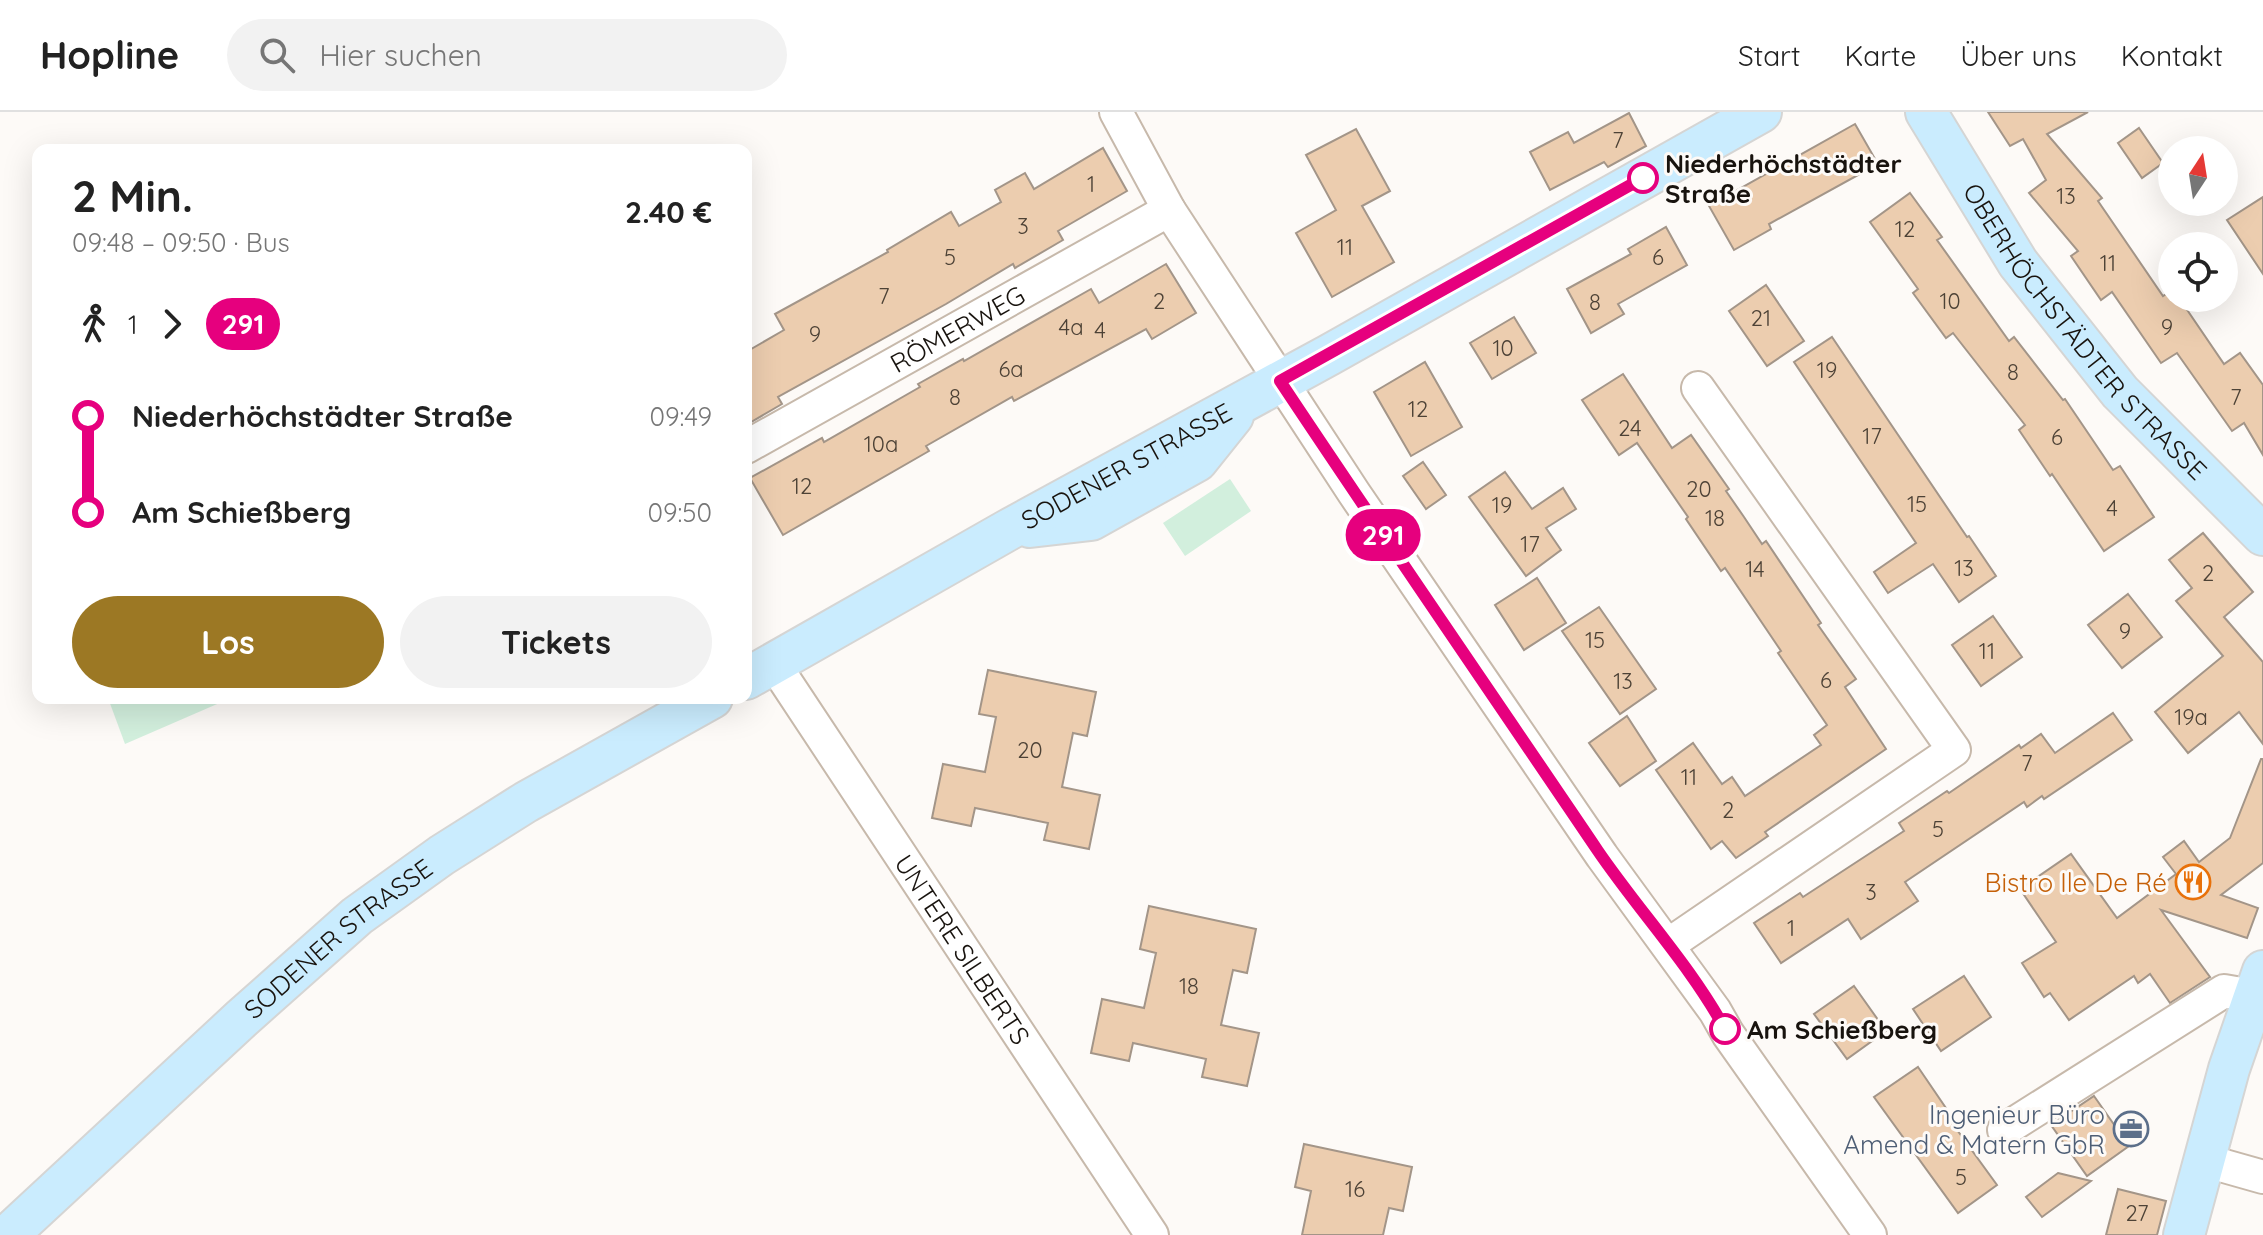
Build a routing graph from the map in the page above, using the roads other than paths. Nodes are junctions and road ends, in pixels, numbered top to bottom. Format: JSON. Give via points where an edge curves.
{"nodes":[{"id":1,"x":1116,"y":112,"type":"edge"},
{"id":2,"x":1761,"y":112,"type":"edge"},
{"id":3,"x":1926,"y":112,"type":"edge"},
{"id":4,"x":1169,"y":210,"type":"junction"},
{"id":5,"x":1280,"y":381,"type":"junction"},
{"id":6,"x":1698,"y":388,"type":"dead end"},
{"id":7,"x":752,"y":444,"type":"edge"},
{"id":8,"x":2263,"y":535,"type":"edge"},
{"id":9,"x":760,"y":671,"type":"edge"},
{"id":10,"x":701,"y":704,"type":"edge"},
{"id":11,"x":1668,"y":945,"type":"junction"},
{"id":12,"x":2258,"y":984,"type":"edge"},
{"id":13,"x":2004,"y":1130,"type":"dead end"},
{"id":14,"x":2203,"y":1160,"type":"junction"},
{"id":15,"x":2263,"y":1177,"type":"edge"},
{"id":16,"x":2186,"y":1234,"type":"edge"},
{"id":17,"x":8,"y":1235,"type":"edge"},
{"id":18,"x":1152,"y":1235,"type":"edge"},
{"id":19,"x":1870,"y":1235,"type":"edge"}],
"edges":[{"from":1,"to":4,"type":"street"},
{"from":2,"to":5,"type":"main road","name":"SODENER STRASSE"},
{"from":3,"to":8,"type":"main road","name":"OBERHÖCHSTÄDTER STRASSE","via":[[2018,263],[2120,392]]},
{"from":4,"to":5,"type":"street"},
{"from":4,"to":7,"type":"street","name":"RÖMERWEG"},
{"from":5,"to":9,"type":"main road","name":"SODENER STRASSE"},
{"from":5,"to":11,"type":"street"},
{"from":6,"to":11,"type":"street","via":[[1954,750]]},
{"from":9,"to":18,"type":"street","name":"UNTERE SILBERTS"},
{"from":10,"to":17,"type":"main road","name":"SODENER STRASSE","via":[[526,802],[357,916]]},
{"from":11,"to":19,"type":"street"},
{"from":12,"to":13,"type":"street","via":[[2224,991]]},
{"from":12,"to":14,"type":"main road"},
{"from":14,"to":15,"type":"street"},
{"from":14,"to":16,"type":"main road"}]}
